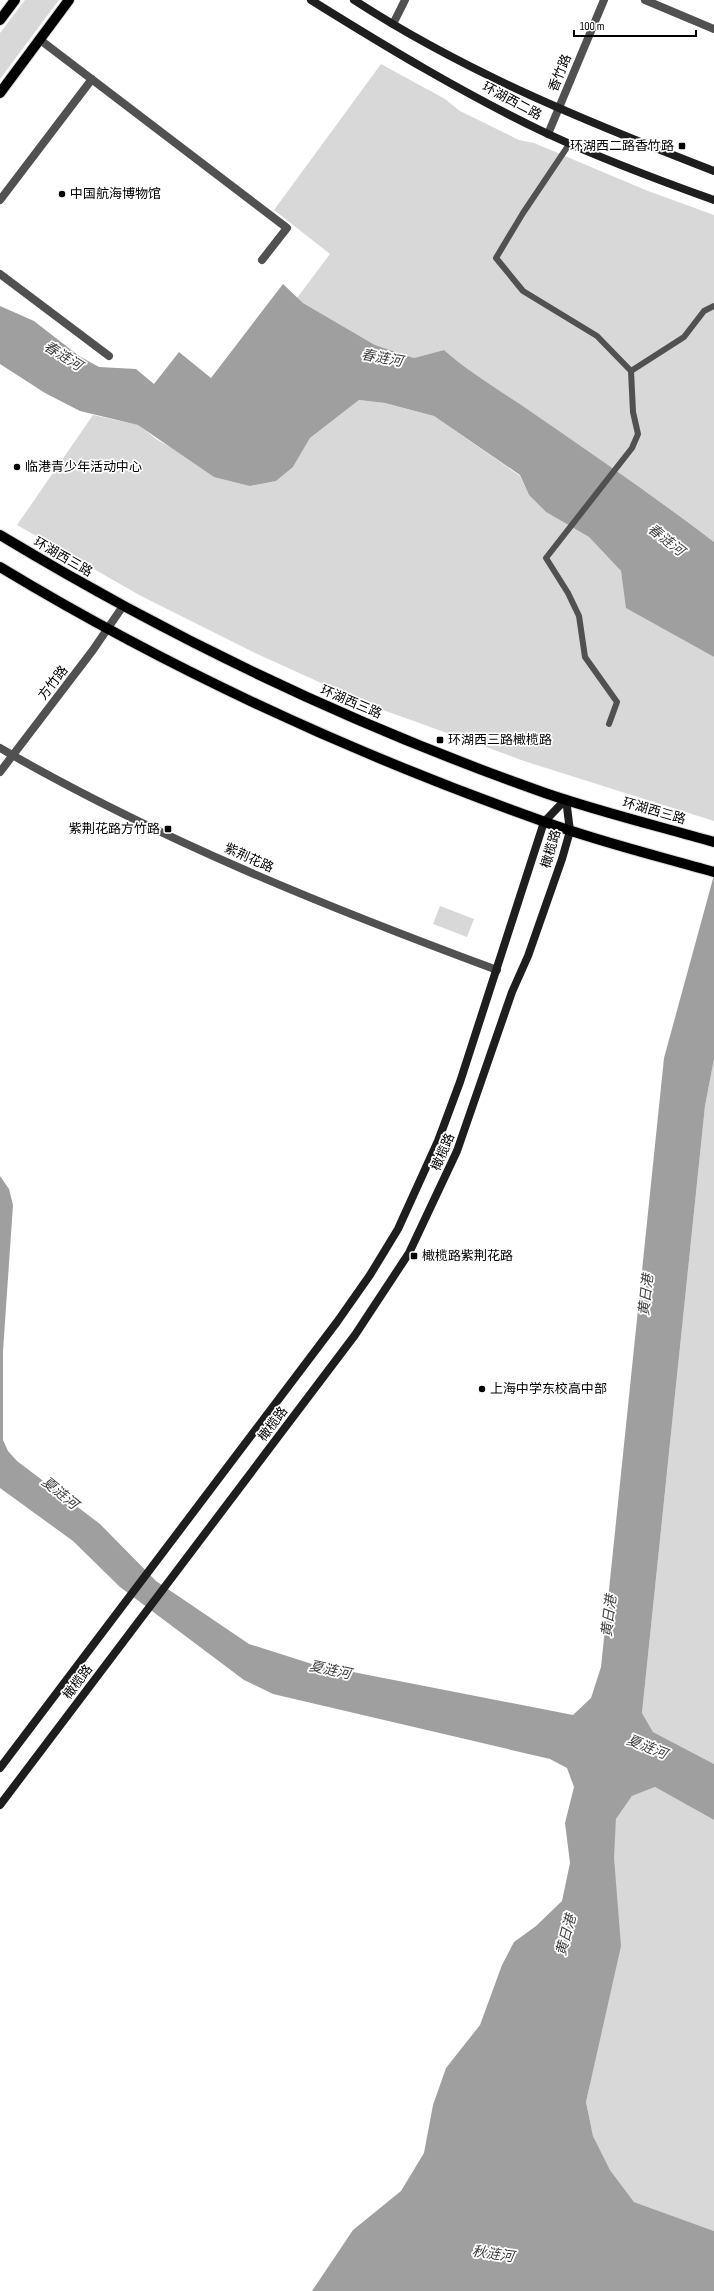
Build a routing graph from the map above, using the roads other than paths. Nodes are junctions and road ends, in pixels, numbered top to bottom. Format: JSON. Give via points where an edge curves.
{"nodes":[{"id":1,"x":15,"y":0,"type":"edge"},
{"id":2,"x":69,"y":0,"type":"edge"},
{"id":3,"x":311,"y":0,"type":"edge"},
{"id":4,"x":354,"y":0,"type":"edge"},
{"id":5,"x":405,"y":0,"type":"edge"},
{"id":6,"x":604,"y":0,"type":"edge"},
{"id":7,"x":645,"y":0,"type":"edge"},
{"id":8,"x":0,"y":20,"type":"edge"},
{"id":9,"x":393,"y":24,"type":"junction"},
{"id":10,"x":714,"y":28,"type":"edge"},
{"id":11,"x":39,"y":40,"type":"junction"},
{"id":12,"x":92,"y":79,"type":"junction"},
{"id":13,"x":0,"y":93,"type":"edge"},
{"id":14,"x":559,"y":108,"type":"junction"},
{"id":15,"x":548,"y":134,"type":"junction"},
{"id":16,"x":570,"y":143,"type":"junction"},
{"id":17,"x":714,"y":171,"type":"edge"},
{"id":18,"x":0,"y":200,"type":"edge"},
{"id":19,"x":714,"y":200,"type":"edge"},
{"id":20,"x":262,"y":260,"type":"dead end"},
{"id":21,"x":0,"y":274,"type":"edge"},
{"id":22,"x":714,"y":306,"type":"edge"},
{"id":23,"x":109,"y":356,"type":"dead end"},
{"id":24,"x":631,"y":371,"type":"junction"},
{"id":25,"x":0,"y":535,"type":"edge"},
{"id":26,"x":0,"y":567,"type":"edge"},
{"id":27,"x":123,"y":606,"type":"junction"},
{"id":28,"x":106,"y":629,"type":"junction"},
{"id":29,"x":609,"y":724,"type":"dead end"},
{"id":30,"x":0,"y":748,"type":"edge"},
{"id":31,"x":13,"y":755,"type":"junction"},
{"id":32,"x":0,"y":772,"type":"edge"},
{"id":33,"x":566,"y":799,"type":"junction"},
{"id":34,"x":544,"y":822,"type":"junction"},
{"id":35,"x":570,"y":831,"type":"junction"},
{"id":36,"x":714,"y":842,"type":"edge"},
{"id":37,"x":713,"y":872,"type":"edge"},
{"id":38,"x":497,"y":970,"type":"junction"},
{"id":39,"x":0,"y":1768,"type":"edge"},
{"id":40,"x":0,"y":1805,"type":"edge"}],
"edges":[{"from":1,"to":8,"type":"main road"},
{"from":2,"to":11,"type":"main road"},
{"from":3,"to":15,"type":"main road","name":"环湖西二路","via":[[412,62]]},
{"from":4,"to":9,"type":"main road","name":"环湖西二路"},
{"from":5,"to":9,"type":"street"},
{"from":6,"to":14,"type":"street","name":"香竹路"},
{"from":7,"to":10,"type":"street"},
{"from":9,"to":14,"type":"main road","name":"环湖西二路","via":[[481,72]]},
{"from":11,"to":12,"type":"street"},
{"from":11,"to":13,"type":"main road"},
{"from":12,"to":18,"type":"street"},
{"from":12,"to":20,"type":"street","via":[[287,228]]},
{"from":14,"to":15,"type":"street","name":"香竹路"},
{"from":14,"to":17,"type":"main road","name":"环湖西二路"},
{"from":15,"to":16,"type":"main road","name":"环湖西二路"},
{"from":16,"to":19,"type":"main road","name":"环湖西二路"},
{"from":16,"to":24,"type":"street","via":[[496,258],[523,291],[598,336]]},
{"from":21,"to":23,"type":"street"},
{"from":22,"to":24,"type":"street","via":[[704,311],[684,337]]},
{"from":24,"to":29,"type":"street","via":[[633,412],[638,434],[632,448],[546,558],[579,616],[585,657],[617,702]]},
{"from":25,"to":27,"type":"main road","name":"环湖西三路"},
{"from":26,"to":28,"type":"main road"},
{"from":27,"to":28,"type":"street","name":"方竹路"},
{"from":27,"to":33,"type":"main road","name":"环湖西三路","via":[[292,691],[412,743]]},
{"from":28,"to":31,"type":"street","name":"方竹路","via":[[93,650]]},
{"from":28,"to":34,"type":"main road","via":[[198,676],[369,754]]},
{"from":30,"to":31,"type":"street","name":"紫荆花路"},
{"from":31,"to":32,"type":"street","name":"方竹路"},
{"from":31,"to":38,"type":"street","name":"紫荆花路","via":[[138,820],[314,900]]},
{"from":33,"to":34,"type":"main road","name":"橄榄路"},
{"from":33,"to":35,"type":"main road","name":"橄榄路"},
{"from":33,"to":36,"type":"main road","name":"环湖西三路"},
{"from":34,"to":35,"type":"main road"},
{"from":34,"to":38,"type":"main road","name":"橄榄路"},
{"from":35,"to":37,"type":"main road"},
{"from":35,"to":40,"type":"main road","name":"橄榄路","via":[[528,956],[512,992],[457,1151],[409,1253],[355,1336]]},
{"from":38,"to":39,"type":"main road","name":"橄榄路","via":[[438,1141],[398,1229],[370,1275],[151,1571]]}]}
